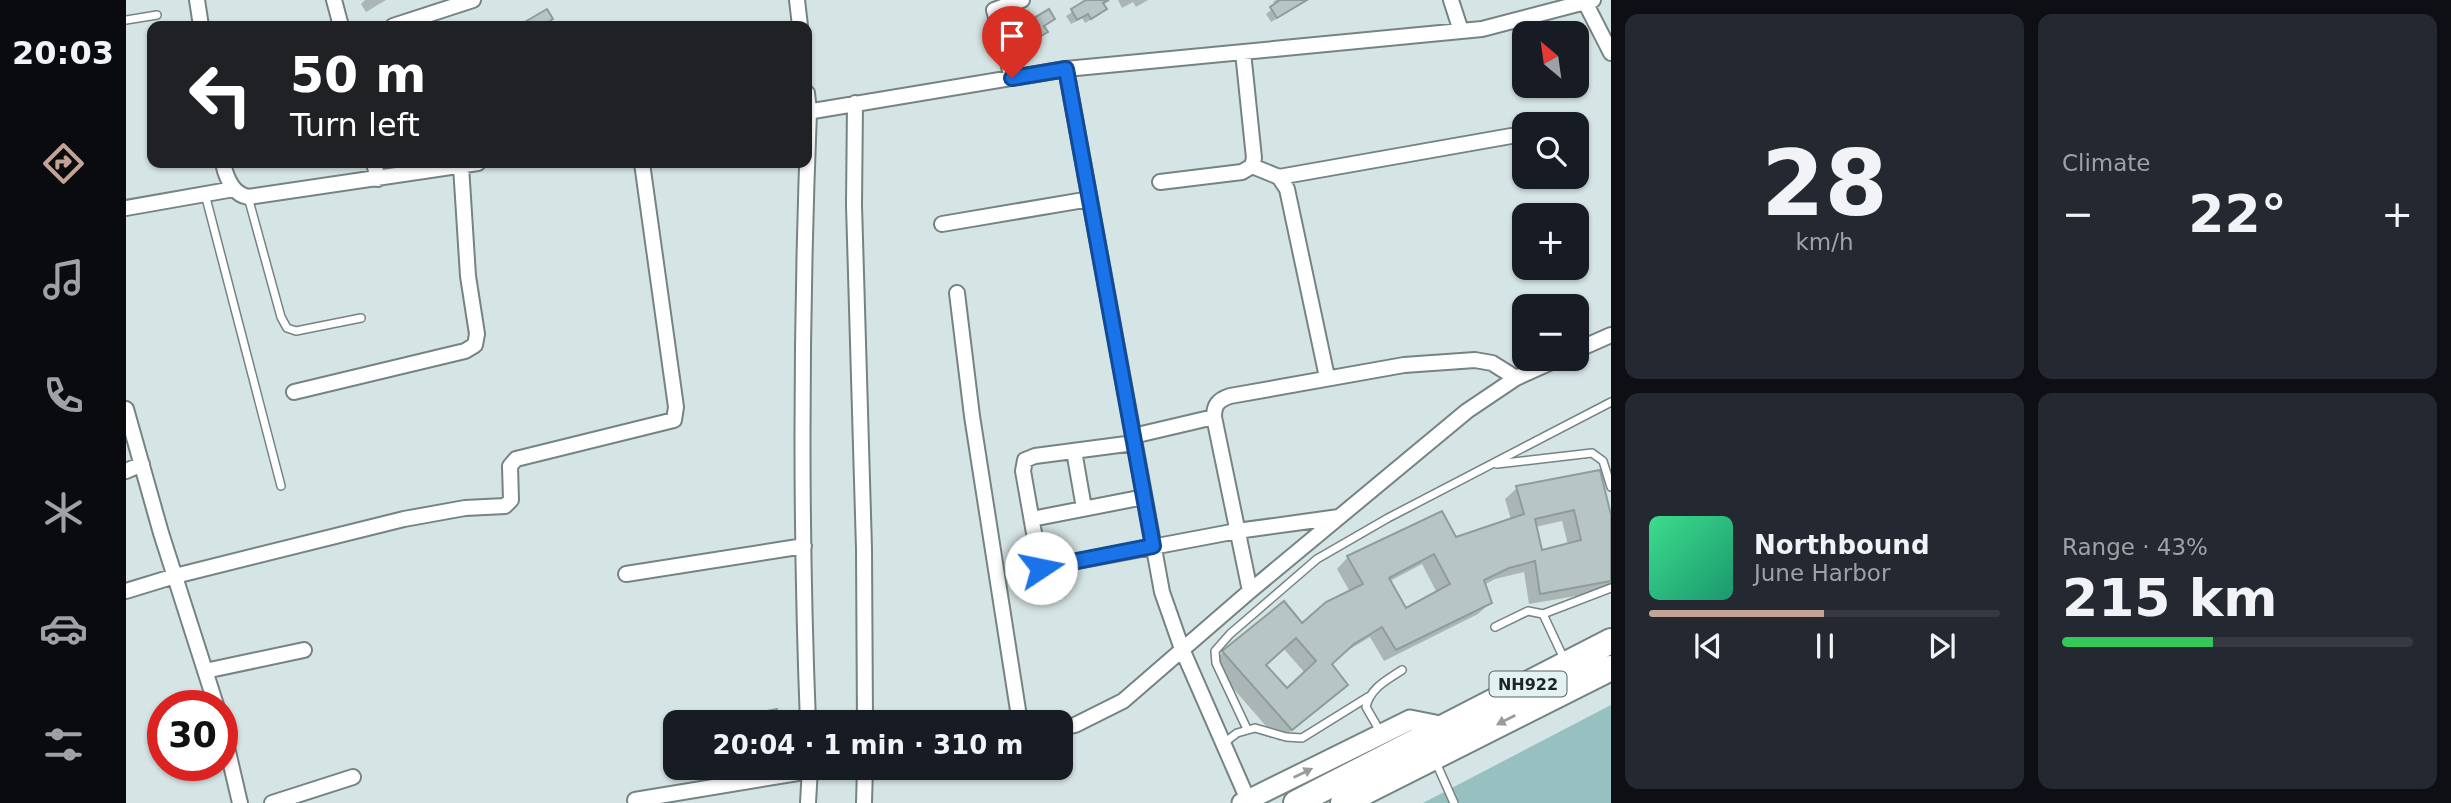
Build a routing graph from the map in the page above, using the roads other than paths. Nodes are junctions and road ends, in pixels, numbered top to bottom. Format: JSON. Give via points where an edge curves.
{"nodes":[{"id":1,"x":197,"y":0,"type":"edge"},
{"id":2,"x":334,"y":0,"type":"edge"},
{"id":3,"x":473,"y":0,"type":"edge"},
{"id":4,"x":797,"y":0,"type":"edge"},
{"id":5,"x":1022,"y":0,"type":"edge"},
{"id":6,"x":1451,"y":0,"type":"edge"},
{"id":7,"x":1589,"y":1,"type":"edge"},
{"id":8,"x":992,"y":5,"type":"edge"},
{"id":9,"x":157,"y":15,"type":"dead end"},
{"id":10,"x":126,"y":20,"type":"edge"},
{"id":11,"x":200,"y":21,"type":"edge"},
{"id":12,"x":340,"y":21,"type":"edge"},
{"id":13,"x":408,"y":21,"type":"edge"},
{"id":14,"x":799,"y":21,"type":"edge"},
{"id":15,"x":1461,"y":31,"type":"junction"},
{"id":16,"x":1243,"y":52,"type":"junction"},
{"id":17,"x":1611,"y":53,"type":"edge"},
{"id":18,"x":1066,"y":69,"type":"junction"},
{"id":19,"x":1012,"y":78,"type":"junction"},
{"id":20,"x":855,"y":103,"type":"junction"},
{"id":21,"x":812,"y":110,"type":"edge"},
{"id":22,"x":1511,"y":136,"type":"dead end"},
{"id":23,"x":1252,"y":166,"type":"junction"},
{"id":24,"x":224,"y":168,"type":"edge"},
{"id":25,"x":375,"y":168,"type":"edge"},
{"id":26,"x":448,"y":168,"type":"edge"},
{"id":27,"x":461,"y":168,"type":"edge"},
{"id":28,"x":643,"y":168,"type":"edge"},
{"id":29,"x":806,"y":168,"type":"edge"},
{"id":30,"x":1279,"y":177,"type":"junction"},
{"id":31,"x":378,"y":179,"type":"junction"},
{"id":32,"x":1160,"y":182,"type":"dead end"},
{"id":33,"x":234,"y":189,"type":"junction"},
{"id":34,"x":205,"y":194,"type":"junction"},
{"id":35,"x":248,"y":197,"type":"junction"},
{"id":36,"x":1090,"y":199,"type":"junction"},
{"id":37,"x":126,"y":208,"type":"edge"},
{"id":38,"x":942,"y":224,"type":"dead end"},
{"id":39,"x":957,"y":293,"type":"dead end"},
{"id":40,"x":361,"y":318,"type":"dead end"},
{"id":41,"x":1611,"y":335,"type":"edge"},
{"id":42,"x":1589,"y":345,"type":"edge"},
{"id":43,"x":1531,"y":371,"type":"edge"},
{"id":44,"x":1327,"y":377,"type":"junction"},
{"id":45,"x":1516,"y":378,"type":"junction"},
{"id":46,"x":294,"y":392,"type":"dead end"},
{"id":47,"x":1611,"y":402,"type":"edge"},
{"id":48,"x":126,"y":409,"type":"edge"},
{"id":49,"x":1214,"y":417,"type":"junction"},
{"id":50,"x":1133,"y":439,"type":"junction"},
{"id":51,"x":1074,"y":451,"type":"junction"},
{"id":52,"x":142,"y":464,"type":"junction"},
{"id":53,"x":1490,"y":465,"type":"junction"},
{"id":54,"x":126,"y":471,"type":"edge"},
{"id":55,"x":281,"y":486,"type":"dead end"},
{"id":56,"x":1611,"y":488,"type":"edge"},
{"id":57,"x":1144,"y":497,"type":"junction"},
{"id":58,"x":1084,"y":508,"type":"junction"},
{"id":59,"x":1339,"y":517,"type":"junction"},
{"id":60,"x":1032,"y":519,"type":"junction"},
{"id":61,"x":1237,"y":531,"type":"junction"},
{"id":62,"x":804,"y":546,"type":"junction"},
{"id":63,"x":1153,"y":546,"type":"junction"},
{"id":64,"x":1041,"y":568,"type":"junction"},
{"id":65,"x":626,"y":574,"type":"dead end"},
{"id":66,"x":174,"y":576,"type":"junction"},
{"id":67,"x":1611,"y":587,"type":"edge"},
{"id":68,"x":126,"y":591,"type":"edge"},
{"id":69,"x":1250,"y":591,"type":"junction"},
{"id":70,"x":1045,"y":595,"type":"dead end"},
{"id":71,"x":1543,"y":614,"type":"junction"},
{"id":72,"x":1495,"y":627,"type":"dead end"},
{"id":73,"x":1611,"y":641,"type":"edge"},
{"id":74,"x":1182,"y":649,"type":"junction"},
{"id":75,"x":304,"y":650,"type":"dead end"},
{"id":76,"x":1566,"y":664,"type":"junction"},
{"id":77,"x":1611,"y":667,"type":"edge"},
{"id":78,"x":1402,"y":670,"type":"dead end"},
{"id":79,"x":205,"y":671,"type":"junction"},
{"id":80,"x":211,"y":690,"type":"edge"},
{"id":81,"x":1368,"y":697,"type":"junction"},
{"id":82,"x":808,"y":710,"type":"edge"},
{"id":83,"x":865,"y":710,"type":"edge"},
{"id":84,"x":1018,"y":710,"type":"edge"},
{"id":85,"x":1073,"y":725,"type":"edge"},
{"id":86,"x":1247,"y":729,"type":"junction"},
{"id":87,"x":1381,"y":734,"type":"junction"},
{"id":88,"x":1453,"y":735,"type":"junction"},
{"id":89,"x":1223,"y":743,"type":"junction"},
{"id":90,"x":1438,"y":766,"type":"junction"},
{"id":91,"x":353,"y":777,"type":"dead end"},
{"id":92,"x":748,"y":780,"type":"edge"},
{"id":93,"x":809,"y":780,"type":"edge"},
{"id":94,"x":865,"y":780,"type":"edge"},
{"id":95,"x":235,"y":781,"type":"edge"},
{"id":96,"x":635,"y":800,"type":"dead end"},
{"id":97,"x":1245,"y":802,"type":"edge"},
{"id":98,"x":240,"y":803,"type":"edge"},
{"id":99,"x":272,"y":803,"type":"edge"},
{"id":100,"x":808,"y":803,"type":"edge"},
{"id":101,"x":864,"y":803,"type":"edge"},
{"id":102,"x":1296,"y":803,"type":"edge"},
{"id":103,"x":1343,"y":803,"type":"edge"},
{"id":104,"x":1367,"y":803,"type":"edge"},
{"id":105,"x":1454,"y":803,"type":"edge"}],
"edges":[{"from":1,"to":11,"type":"street"},
{"from":2,"to":12,"type":"street"},
{"from":3,"to":13,"type":"street"},
{"from":4,"to":14,"type":"street"},
{"from":5,"to":8,"type":"street"},
{"from":6,"to":15,"type":"street"},
{"from":7,"to":15,"type":"street"},
{"from":7,"to":17,"type":"street"},
{"from":8,"to":19,"type":"street"},
{"from":9,"to":10,"type":"lane"},
{"from":15,"to":16,"type":"street"},
{"from":16,"to":18,"type":"street"},
{"from":16,"to":23,"type":"street"},
{"from":18,"to":19,"type":"street"},
{"from":18,"to":36,"type":"street"},
{"from":19,"to":20,"type":"street"},
{"from":20,"to":21,"type":"street"},
{"from":20,"to":83,"type":"street"},
{"from":22,"to":30,"type":"street"},
{"from":23,"to":30,"type":"street"},
{"from":23,"to":32,"type":"street","via":[[1242,172]]},
{"from":24,"to":33,"type":"street"},
{"from":25,"to":31,"type":"street"},
{"from":26,"to":31,"type":"street"},
{"from":27,"to":46,"type":"street","via":[[475,345],[466,351]]},
{"from":28,"to":66,"type":"street","via":[[676,407],[674,420],[516,458],[510,466],[511,500],[505,506],[404,519]]},
{"from":29,"to":62,"type":"street"},
{"from":30,"to":44,"type":"street","via":[[1287,189]]},
{"from":31,"to":35,"type":"street"},
{"from":33,"to":34,"type":"street"},
{"from":33,"to":35,"type":"street"},
{"from":34,"to":37,"type":"street"},
{"from":34,"to":55,"type":"lane"},
{"from":35,"to":40,"type":"lane","via":[[287,327],[296,331]]},
{"from":36,"to":38,"type":"street"},
{"from":36,"to":50,"type":"street"},
{"from":39,"to":84,"type":"street"},
{"from":41,"to":42,"type":"street"},
{"from":43,"to":45,"type":"street"},
{"from":44,"to":45,"type":"street","via":[[1475,360],[1492,363]]},
{"from":44,"to":49,"type":"street","via":[[1230,396],[1218,401]]},
{"from":45,"to":59,"type":"street","via":[[1467,411]]},
{"from":47,"to":53,"type":"lane"},
{"from":48,"to":52,"type":"street"},
{"from":49,"to":50,"type":"street"},
{"from":49,"to":61,"type":"street"},
{"from":50,"to":51,"type":"street"},
{"from":50,"to":57,"type":"street"},
{"from":51,"to":58,"type":"street"},
{"from":51,"to":60,"type":"street","via":[[1025,460]]},
{"from":52,"to":54,"type":"street"},
{"from":52,"to":66,"type":"street"},
{"from":53,"to":56,"type":"lane","via":[[1592,453],[1603,461]]},
{"from":53,"to":86,"type":"lane","via":[[1317,559],[1230,634],[1215,651],[1216,663]]},
{"from":57,"to":58,"type":"street"},
{"from":57,"to":63,"type":"street"},
{"from":58,"to":60,"type":"street"},
{"from":59,"to":61,"type":"street"},
{"from":59,"to":69,"type":"street"},
{"from":60,"to":64,"type":"street"},
{"from":61,"to":63,"type":"street"},
{"from":61,"to":69,"type":"street"},
{"from":62,"to":65,"type":"street"},
{"from":62,"to":82,"type":"street"},
{"from":63,"to":64,"type":"street"},
{"from":63,"to":74,"type":"street","via":[[1162,592]]},
{"from":64,"to":70,"type":"street"},
{"from":66,"to":68,"type":"street"},
{"from":66,"to":79,"type":"street"},
{"from":67,"to":71,"type":"lane"},
{"from":69,"to":74,"type":"street"},
{"from":71,"to":72,"type":"lane","via":[[1528,611]]},
{"from":71,"to":76,"type":"lane"},
{"from":73,"to":76,"type":"highway","number":"NH922"},
{"from":74,"to":85,"type":"street","via":[[1123,701]]},
{"from":74,"to":89,"type":"street"},
{"from":75,"to":79,"type":"street"},
{"from":76,"to":88,"type":"highway","number":"NH922"},
{"from":77,"to":88,"type":"highway","number":"NH922","one_way":true},
{"from":78,"to":81,"type":"lane"},
{"from":79,"to":80,"type":"street"},
{"from":81,"to":86,"type":"lane","via":[[1301,738]]},
{"from":81,"to":87,"type":"lane","via":[[1366,707]]},
{"from":86,"to":89,"type":"lane"},
{"from":87,"to":88,"type":"main road","via":[[1410,720]]},
{"from":97,"to":87,"type":"main road","one_way":true},
{"from":88,"to":90,"type":"main road","via":[[1451,761]]},
{"from":88,"to":102,"type":"highway","number":"NH922"},
{"from":88,"to":103,"type":"highway","number":"NH922"},
{"from":89,"to":97,"type":"street"},
{"from":90,"to":104,"type":"main road"},
{"from":90,"to":105,"type":"lane"},
{"from":91,"to":99,"type":"street"},
{"from":92,"to":96,"type":"street"},
{"from":93,"to":100,"type":"street"},
{"from":94,"to":101,"type":"street"},
{"from":95,"to":98,"type":"street"}]}
